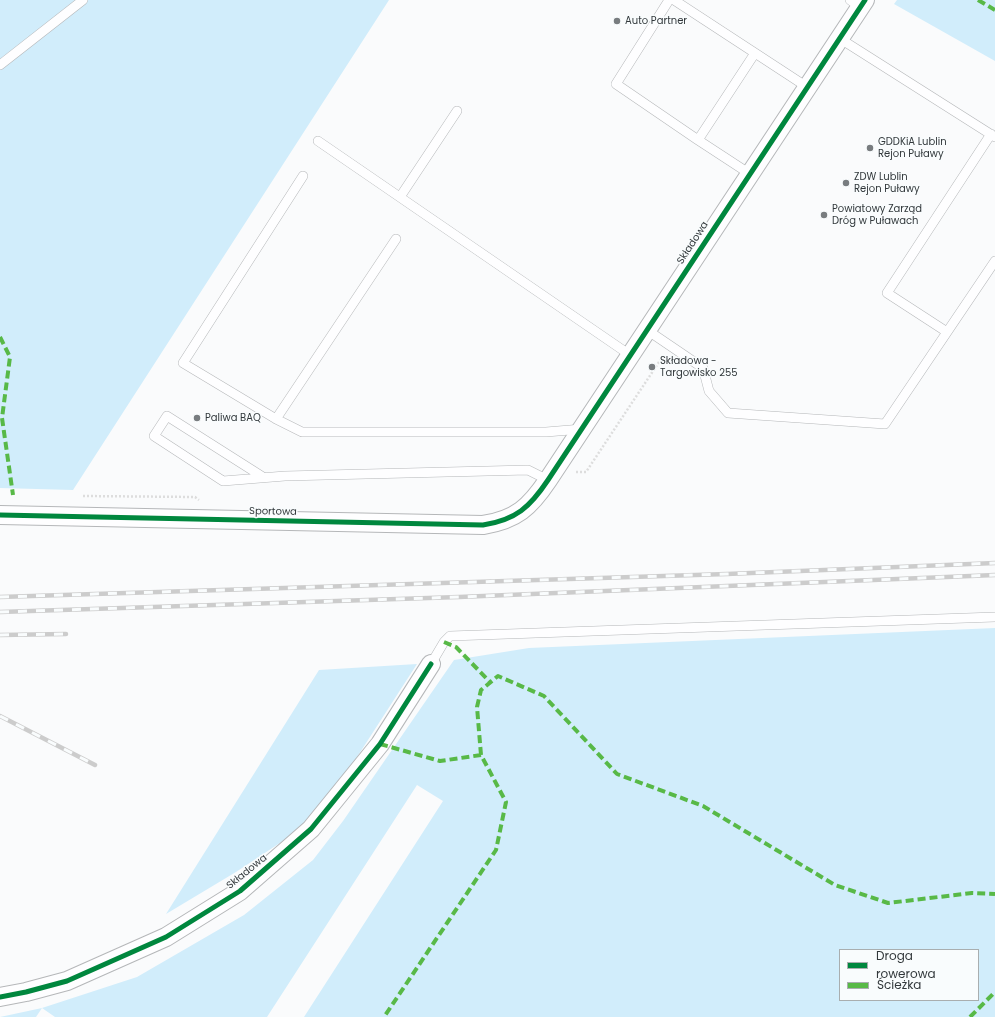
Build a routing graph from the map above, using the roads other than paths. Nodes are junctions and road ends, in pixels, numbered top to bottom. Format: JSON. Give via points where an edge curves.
{"nodes":[{"id":1,"x":83,"y":0,"type":"edge"},
{"id":2,"x":669,"y":0,"type":"edge"},
{"id":3,"x":674,"y":0,"type":"edge"},
{"id":4,"x":858,"y":2,"type":"edge"},
{"id":5,"x":839,"y":38,"type":"junction"},
{"id":6,"x":755,"y":53,"type":"junction"},
{"id":7,"x":0,"y":65,"type":"edge"},
{"id":8,"x":808,"y":87,"type":"junction"},
{"id":9,"x":457,"y":111,"type":"dead end"},
{"id":10,"x":993,"y":136,"type":"edge"},
{"id":11,"x":698,"y":140,"type":"junction"},
{"id":12,"x":318,"y":141,"type":"dead end"},
{"id":13,"x":750,"y":174,"type":"junction"},
{"id":14,"x":304,"y":176,"type":"dead end"},
{"id":15,"x":400,"y":198,"type":"junction"},
{"id":16,"x":396,"y":239,"type":"dead end"},
{"id":17,"x":995,"y":261,"type":"edge"},
{"id":18,"x":647,"y":330,"type":"junction"},
{"id":19,"x":947,"y":332,"type":"junction"},
{"id":20,"x":630,"y":355,"type":"junction"},
{"id":21,"x":276,"y":419,"type":"junction"},
{"id":22,"x":582,"y":429,"type":"junction"},
{"id":23,"x":263,"y":477,"type":"junction"},
{"id":24,"x":548,"y":480,"type":"junction"},
{"id":25,"x":537,"y":496,"type":"joint"},
{"id":26,"x":0,"y":515,"type":"edge"},
{"id":27,"x":995,"y":617,"type":"edge"},
{"id":28,"x":431,"y":664,"type":"joint"},
{"id":29,"x":0,"y":997,"type":"edge"}],
"edges":[{"from":1,"to":7,"type":"lane"},
{"from":2,"to":11,"type":"lane","via":[[616,84]]},
{"from":3,"to":6,"type":"lane"},
{"from":4,"to":5,"type":"street","name":"Składowa"},
{"from":5,"to":8,"type":"street","name":"Składowa"},
{"from":5,"to":10,"type":"lane"},
{"from":6,"to":8,"type":"lane"},
{"from":6,"to":11,"type":"lane"},
{"from":8,"to":13,"type":"street","name":"Składowa"},
{"from":9,"to":15,"type":"lane"},
{"from":10,"to":19,"type":"lane","via":[[887,293]]},
{"from":11,"to":13,"type":"lane"},
{"from":12,"to":15,"type":"lane"},
{"from":13,"to":18,"type":"street","name":"Składowa"},
{"from":14,"to":21,"type":"lane","via":[[183,363]]},
{"from":15,"to":20,"type":"lane"},
{"from":16,"to":21,"type":"lane"},
{"from":17,"to":19,"type":"lane"},
{"from":18,"to":19,"type":"lane","via":[[703,368],[709,391],[728,413],[885,424]]},
{"from":18,"to":20,"type":"street","name":"Składowa"},
{"from":20,"to":22,"type":"street","name":"Składowa"},
{"from":21,"to":22,"type":"lane","via":[[302,432],[546,432]]},
{"from":22,"to":24,"type":"street","name":"Składowa"},
{"from":23,"to":23,"type":"lane","via":[[223,480],[154,436],[166,416]]},
{"from":23,"to":24,"type":"lane","via":[[528,470]]},
{"from":24,"to":25,"type":"street","name":"Składowa"},
{"from":25,"to":26,"type":"street","name":"Sportowa","via":[[514,516],[483,525]]},
{"from":27,"to":28,"type":"lane","via":[[450,636]]},
{"from":28,"to":29,"type":"street","name":"Składowa","via":[[380,744],[312,829],[240,891],[166,937],[89,972],[68,981]]}]}
